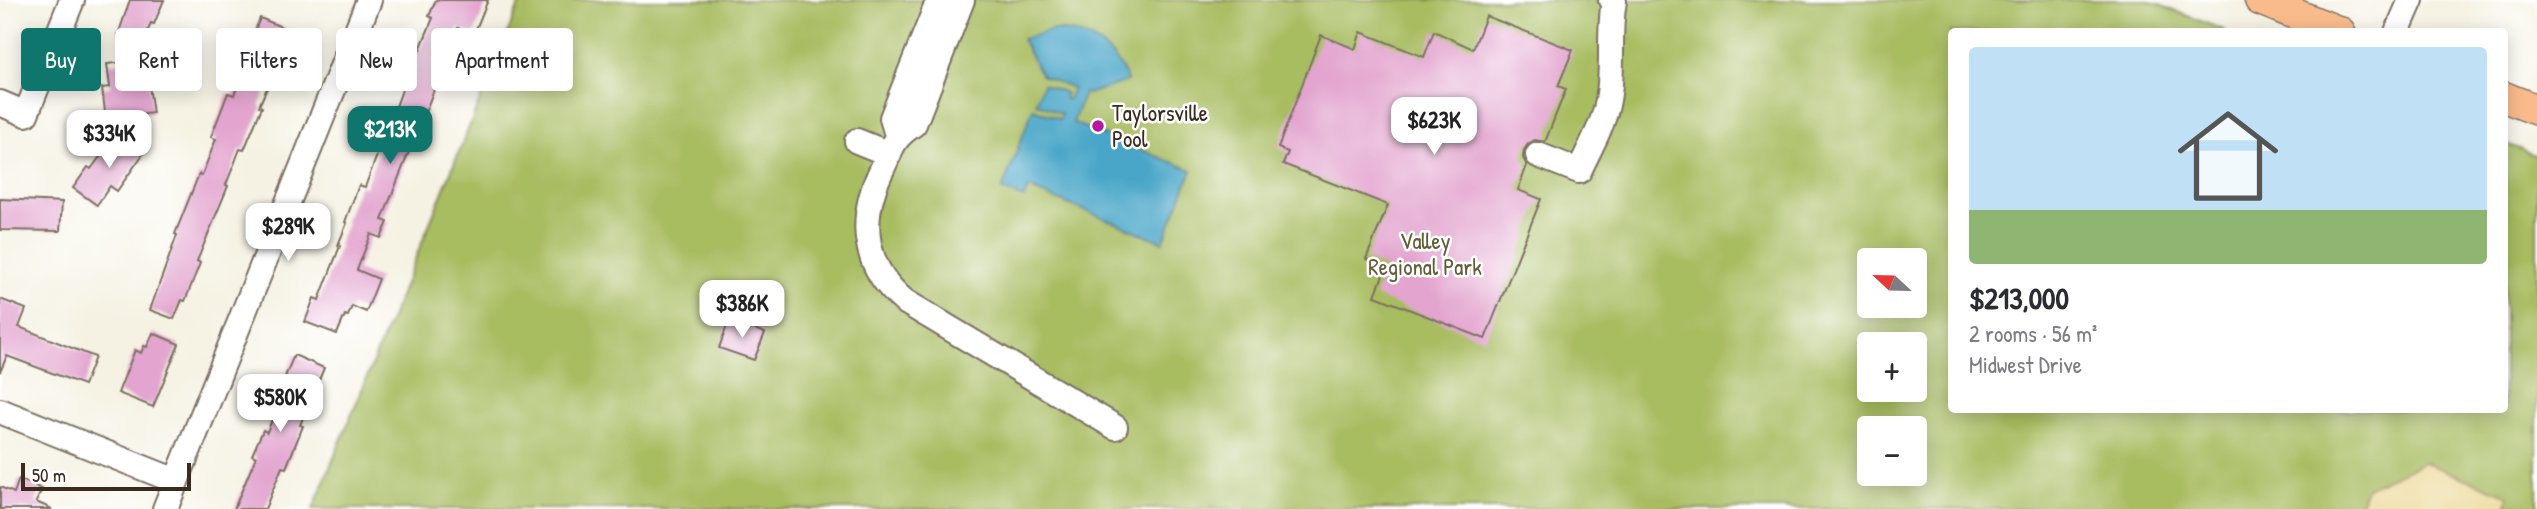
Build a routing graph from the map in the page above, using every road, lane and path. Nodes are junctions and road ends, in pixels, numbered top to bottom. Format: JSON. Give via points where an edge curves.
{"nodes":[{"id":1,"x":72,"y":0,"type":"edge"},
{"id":2,"x":369,"y":0,"type":"edge"},
{"id":3,"x":939,"y":0,"type":"edge"},
{"id":4,"x":962,"y":0,"type":"edge"},
{"id":5,"x":1611,"y":0,"type":"edge"},
{"id":6,"x":2260,"y":0,"type":"edge"},
{"id":7,"x":2411,"y":0,"type":"edge"},
{"id":8,"x":2330,"y":28,"type":"edge"},
{"id":9,"x":2399,"y":28,"type":"edge"},
{"id":10,"x":2508,"y":99,"type":"edge"},
{"id":11,"x":0,"y":103,"type":"edge"},
{"id":12,"x":2537,"y":110,"type":"edge"},
{"id":13,"x":857,"y":141,"type":"dead end"},
{"id":14,"x":893,"y":145,"type":"junction"},
{"id":15,"x":1538,"y":155,"type":"dead end"},
{"id":16,"x":0,"y":411,"type":"edge"},
{"id":17,"x":1115,"y":427,"type":"dead end"},
{"id":18,"x":176,"y":481,"type":"junction"},
{"id":19,"x":165,"y":509,"type":"edge"}],
"edges":[{"from":1,"to":11,"type":"street","via":[[26,114]]},
{"from":2,"to":18,"type":"street"},
{"from":3,"to":14,"type":"street","via":[[892,118]]},
{"from":4,"to":14,"type":"street","via":[[914,124]]},
{"from":5,"to":15,"type":"street","via":[[1608,103],[1579,171]]},
{"from":6,"to":8,"type":"main road"},
{"from":7,"to":9,"type":"street"},
{"from":10,"to":12,"type":"main road"},
{"from":13,"to":14,"type":"street"},
{"from":14,"to":17,"type":"street","via":[[873,187],[866,219],[872,252],[894,292]]},
{"from":16,"to":18,"type":"street"},
{"from":18,"to":19,"type":"street"}]}
